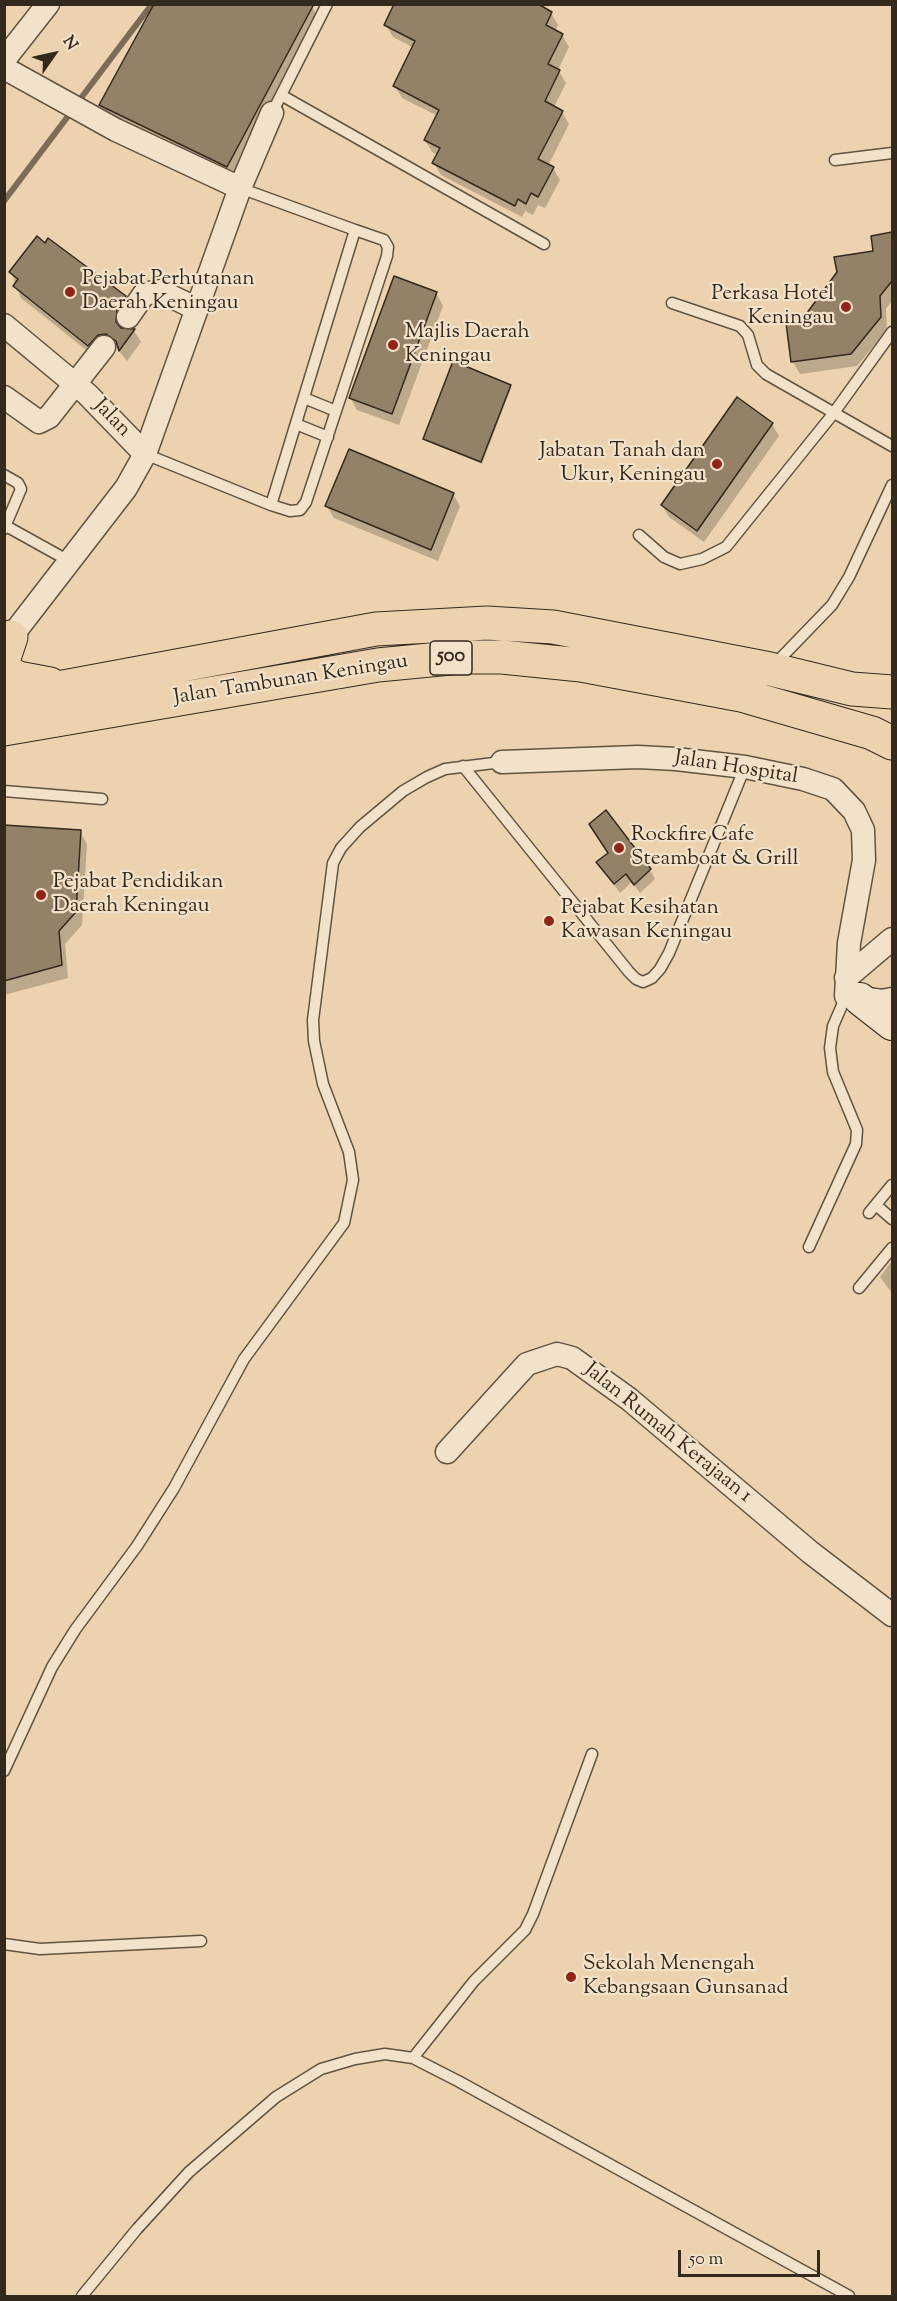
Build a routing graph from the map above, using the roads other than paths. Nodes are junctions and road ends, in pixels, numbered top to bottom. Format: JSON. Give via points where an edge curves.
{"nodes":[{"id":1,"x":48,"y":4,"type":"edge"},
{"id":2,"x":327,"y":4,"type":"edge"},
{"id":3,"x":4,"y":60,"type":"edge"},
{"id":4,"x":4,"y":68,"type":"edge"},
{"id":5,"x":277,"y":104,"type":"junction"},
{"id":6,"x":892,"y":153,"type":"edge"},
{"id":7,"x":836,"y":160,"type":"dead end"},
{"id":8,"x":240,"y":188,"type":"junction"},
{"id":9,"x":355,"y":230,"type":"junction"},
{"id":10,"x":544,"y":244,"type":"dead end"},
{"id":11,"x":672,"y":303,"type":"dead end"},
{"id":12,"x":197,"y":309,"type":"junction"},
{"id":13,"x":128,"y":317,"type":"dead end"},
{"id":14,"x":4,"y":325,"type":"edge"},
{"id":15,"x":892,"y":332,"type":"edge"},
{"id":16,"x":104,"y":347,"type":"dead end"},
{"id":17,"x":76,"y":385,"type":"junction"},
{"id":18,"x":4,"y":397,"type":"edge"},
{"id":19,"x":304,"y":398,"type":"junction"},
{"id":20,"x":336,"y":411,"type":"junction"},
{"id":21,"x":833,"y":414,"type":"junction"},
{"id":22,"x":296,"y":424,"type":"junction"},
{"id":23,"x":328,"y":437,"type":"junction"},
{"id":24,"x":892,"y":446,"type":"edge"},
{"id":25,"x":145,"y":454,"type":"junction"},
{"id":26,"x":4,"y":476,"type":"edge"},
{"id":27,"x":892,"y":485,"type":"edge"},
{"id":28,"x":271,"y":505,"type":"junction"},
{"id":29,"x":5,"y":528,"type":"edge"},
{"id":30,"x":639,"y":535,"type":"dead end"},
{"id":31,"x":69,"y":561,"type":"junction"},
{"id":32,"x":6,"y":651,"type":"edge"},
{"id":33,"x":771,"y":669,"type":"junction"},
{"id":34,"x":73,"y":685,"type":"junction"},
{"id":35,"x":892,"y":692,"type":"edge"},
{"id":36,"x":4,"y":698,"type":"edge"},
{"id":37,"x":4,"y":729,"type":"edge"},
{"id":38,"x":892,"y":743,"type":"edge"},
{"id":39,"x":501,"y":762,"type":"joint"},
{"id":40,"x":463,"y":766,"type":"junction"},
{"id":41,"x":746,"y":767,"type":"junction"},
{"id":42,"x":4,"y":791,"type":"edge"},
{"id":43,"x":102,"y":799,"type":"dead end"},
{"id":44,"x":854,"y":914,"type":"junction"},
{"id":45,"x":892,"y":937,"type":"edge"},
{"id":46,"x":851,"y":991,"type":"junction"},
{"id":47,"x":892,"y":999,"type":"edge"},
{"id":48,"x":892,"y":1024,"type":"edge"},
{"id":49,"x":892,"y":1185,"type":"edge"},
{"id":50,"x":892,"y":1218,"type":"edge"},
{"id":51,"x":809,"y":1246,"type":"dead end"},
{"id":52,"x":892,"y":1248,"type":"edge"},
{"id":53,"x":859,"y":1288,"type":"dead end"},
{"id":54,"x":447,"y":1452,"type":"dead end"},
{"id":55,"x":892,"y":1615,"type":"edge"},
{"id":56,"x":592,"y":1754,"type":"dead end"},
{"id":57,"x":4,"y":1771,"type":"edge"},
{"id":58,"x":201,"y":1941,"type":"dead end"},
{"id":59,"x":4,"y":1944,"type":"edge"},
{"id":60,"x":413,"y":2058,"type":"junction"},
{"id":61,"x":82,"y":2296,"type":"edge"},
{"id":62,"x":849,"y":2296,"type":"edge"}],
"edges":[{"from":1,"to":3,"type":"street"},
{"from":2,"to":5,"type":"lane"},
{"from":4,"to":8,"type":"street","via":[[85,114]]},
{"from":5,"to":8,"type":"street"},
{"from":5,"to":10,"type":"lane"},
{"from":6,"to":7,"type":"lane"},
{"from":8,"to":9,"type":"lane"},
{"from":8,"to":12,"type":"street"},
{"from":9,"to":19,"type":"lane"},
{"from":9,"to":20,"type":"lane","via":[[384,240],[388,247]]},
{"from":11,"to":21,"type":"lane","via":[[740,326],[748,335],[757,365],[766,374]]},
{"from":12,"to":13,"type":"street","via":[[160,291],[144,294]]},
{"from":12,"to":25,"type":"street"},
{"from":14,"to":17,"type":"street","name":"Jalan"},
{"from":15,"to":21,"type":"lane"},
{"from":16,"to":17,"type":"street"},
{"from":17,"to":18,"type":"street","name":"Jalan","via":[[49,417],[39,422]]},
{"from":17,"to":25,"type":"street","name":"Jalan"},
{"from":19,"to":20,"type":"lane"},
{"from":19,"to":22,"type":"lane"},
{"from":20,"to":23,"type":"lane"},
{"from":21,"to":24,"type":"lane"},
{"from":21,"to":30,"type":"lane","via":[[720,551],[680,564],[664,557]]},
{"from":22,"to":23,"type":"lane"},
{"from":22,"to":28,"type":"lane"},
{"from":23,"to":28,"type":"lane","via":[[300,510],[290,512]]},
{"from":25,"to":28,"type":"lane"},
{"from":25,"to":31,"type":"street","via":[[126,488]]},
{"from":26,"to":29,"type":"lane","via":[[21,489]]},
{"from":27,"to":33,"type":"lane","via":[[832,605]]},
{"from":29,"to":31,"type":"lane"},
{"from":31,"to":32,"type":"street"},
{"from":32,"to":34,"type":"main road","via":[[9,673],[32,683]]},
{"from":33,"to":34,"type":"main road","name":"Jalan Tambunan Keningau","number":"500","via":[[553,627],[467,624],[376,629]]},
{"from":33,"to":35,"type":"main road","name":"Jalan Tambunan Keningau","number":"500","via":[[852,689]]},
{"from":34,"to":36,"type":"main road","name":"Jalan Tambunan Keningau","number":"500"},
{"from":37,"to":38,"type":"main road","name":"Jalan Tambunan Keningau","number":"500","via":[[378,665],[502,657],[581,665],[741,695],[872,733]]},
{"from":39,"to":40,"type":"lane"},
{"from":39,"to":41,"type":"street","name":"Jalan Hospital","via":[[638,757]]},
{"from":40,"to":41,"type":"lane","via":[[629,972],[643,982],[660,969],[669,953]]},
{"from":40,"to":57,"type":"lane","via":[[445,769],[403,791],[360,827],[333,863],[314,1030],[323,1084],[349,1152],[353,1180],[344,1223],[244,1359],[174,1488],[52,1667]]},
{"from":41,"to":44,"type":"street","name":"Jalan Hospital","via":[[821,784],[833,789],[854,811],[863,830],[864,860]]},
{"from":42,"to":43,"type":"lane"},
{"from":44,"to":45,"type":"street","via":[[870,936]]},
{"from":44,"to":46,"type":"street","name":"Jalan Hospital"},
{"from":45,"to":46,"type":"street"},
{"from":46,"to":47,"type":"street"},
{"from":46,"to":48,"type":"street"},
{"from":46,"to":51,"type":"lane","via":[[833,1026],[830,1048],[833,1072],[857,1130],[856,1144]]},
{"from":49,"to":50,"type":"lane","via":[[872,1209]]},
{"from":52,"to":53,"type":"lane"},
{"from":54,"to":55,"type":"street","name":"Jalan Rumah Kerajaan 1","via":[[526,1364],[557,1354],[572,1358],[630,1399],[810,1552]]},
{"from":56,"to":60,"type":"lane","via":[[525,1930],[474,1981]]},
{"from":58,"to":59,"type":"lane","via":[[40,1949]]},
{"from":60,"to":61,"type":"lane","via":[[385,2054],[355,2059],[321,2069],[276,2097],[189,2172]]},
{"from":60,"to":62,"type":"lane"}]}
